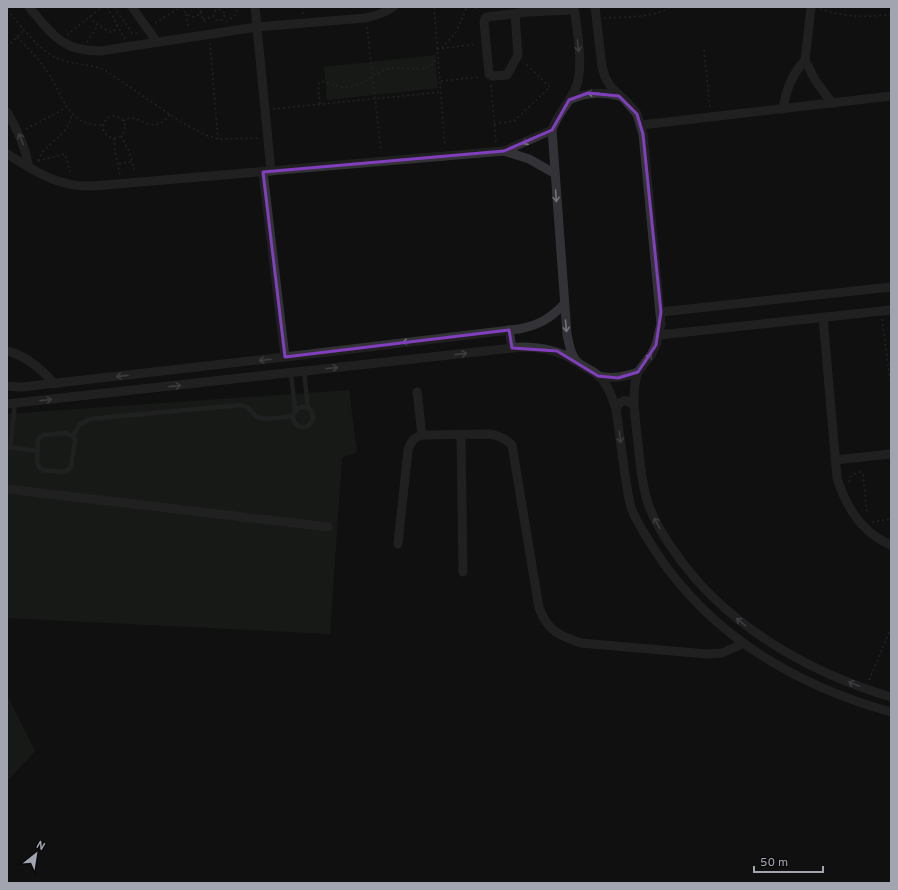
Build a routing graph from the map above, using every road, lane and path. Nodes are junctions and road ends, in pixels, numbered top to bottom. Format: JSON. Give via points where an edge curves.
{"nodes":[{"id":1,"x":29,"y":7,"type":"edge"},
{"id":2,"x":102,"y":7,"type":"edge"},
{"id":3,"x":107,"y":7,"type":"edge"},
{"id":4,"x":114,"y":7,"type":"edge"},
{"id":5,"x":132,"y":7,"type":"edge"},
{"id":6,"x":182,"y":7,"type":"edge"},
{"id":7,"x":198,"y":7,"type":"edge"},
{"id":8,"x":205,"y":7,"type":"edge"},
{"id":9,"x":220,"y":7,"type":"edge"},
{"id":10,"x":239,"y":7,"type":"edge"},
{"id":11,"x":255,"y":7,"type":"edge"},
{"id":12,"x":393,"y":7,"type":"edge"},
{"id":13,"x":434,"y":7,"type":"edge"},
{"id":14,"x":467,"y":7,"type":"edge"},
{"id":15,"x":595,"y":7,"type":"edge"},
{"id":16,"x":670,"y":7,"type":"edge"},
{"id":17,"x":816,"y":8,"type":"edge"},
{"id":18,"x":218,"y":9,"type":"junction"},
{"id":19,"x":574,"y":9,"type":"edge"},
{"id":20,"x":7,"y":10,"type":"edge"},
{"id":21,"x":200,"y":12,"type":"junction"},
{"id":22,"x":186,"y":14,"type":"junction"},
{"id":23,"x":515,"y":14,"type":"junction"},
{"id":24,"x":891,"y":14,"type":"edge"},
{"id":25,"x":90,"y":16,"type":"junction"},
{"id":26,"x":214,"y":17,"type":"junction"},
{"id":27,"x":366,"y":18,"type":"junction"},
{"id":28,"x":203,"y":19,"type":"junction"},
{"id":29,"x":597,"y":19,"type":"junction"},
{"id":30,"x":117,"y":24,"type":"junction"},
{"id":31,"x":206,"y":24,"type":"junction"},
{"id":32,"x":222,"y":24,"type":"dead end"},
{"id":33,"x":98,"y":25,"type":"junction"},
{"id":34,"x":257,"y":27,"type":"junction"},
{"id":35,"x":147,"y":28,"type":"junction"},
{"id":36,"x":24,"y":30,"type":"junction"},
{"id":37,"x":212,"y":31,"type":"junction"},
{"id":38,"x":188,"y":37,"type":"junction"},
{"id":39,"x":17,"y":38,"type":"junction"},
{"id":40,"x":60,"y":41,"type":"junction"},
{"id":41,"x":157,"y":42,"type":"junction"},
{"id":42,"x":486,"y":44,"type":"junction"},
{"id":43,"x":7,"y":47,"type":"edge"},
{"id":44,"x":129,"y":47,"type":"junction"},
{"id":45,"x":442,"y":48,"type":"junction"},
{"id":46,"x":437,"y":49,"type":"junction"},
{"id":47,"x":78,"y":50,"type":"junction"},
{"id":48,"x":704,"y":50,"type":"dead end"},
{"id":49,"x":517,"y":56,"type":"junction"},
{"id":50,"x":438,"y":58,"type":"junction"},
{"id":51,"x":805,"y":60,"type":"junction"},
{"id":52,"x":490,"y":76,"type":"junction"},
{"id":53,"x":373,"y":77,"type":"junction"},
{"id":54,"x":440,"y":81,"type":"junction"},
{"id":55,"x":440,"y":92,"type":"junction"},
{"id":56,"x":619,"y":96,"type":"junction"},
{"id":57,"x":891,"y":96,"type":"edge"},
{"id":58,"x":375,"y":99,"type":"junction"},
{"id":59,"x":569,"y":100,"type":"junction"},
{"id":60,"x":832,"y":103,"type":"junction"},
{"id":61,"x":320,"y":104,"type":"junction"},
{"id":62,"x":67,"y":107,"type":"junction"},
{"id":63,"x":783,"y":109,"type":"junction"},
{"id":64,"x":265,"y":110,"type":"junction"},
{"id":65,"x":7,"y":112,"type":"edge"},
{"id":66,"x":72,"y":114,"type":"junction"},
{"id":67,"x":170,"y":114,"type":"junction"},
{"id":68,"x":711,"y":117,"type":"junction"},
{"id":69,"x":123,"y":120,"type":"junction"},
{"id":70,"x":494,"y":124,"type":"junction"},
{"id":71,"x":102,"y":125,"type":"junction"},
{"id":72,"x":641,"y":125,"type":"junction"},
{"id":73,"x":552,"y":130,"type":"junction"},
{"id":74,"x":19,"y":133,"type":"junction"},
{"id":75,"x":121,"y":135,"type":"junction"},
{"id":76,"x":114,"y":138,"type":"junction"},
{"id":77,"x":268,"y":138,"type":"junction"},
{"id":78,"x":218,"y":139,"type":"junction"},
{"id":79,"x":500,"y":151,"type":"junction"},
{"id":80,"x":7,"y":154,"type":"edge"},
{"id":81,"x":445,"y":156,"type":"junction"},
{"id":82,"x":382,"y":161,"type":"junction"},
{"id":83,"x":133,"y":162,"type":"junction"},
{"id":84,"x":119,"y":164,"type":"junction"},
{"id":85,"x":29,"y":167,"type":"junction"},
{"id":86,"x":267,"y":171,"type":"junction"},
{"id":87,"x":554,"y":174,"type":"junction"},
{"id":88,"x":135,"y":183,"type":"junction"},
{"id":89,"x":122,"y":184,"type":"junction"},
{"id":90,"x":74,"y":185,"type":"junction"},
{"id":91,"x":891,"y":287,"type":"edge"},
{"id":92,"x":564,"y":304,"type":"junction"},
{"id":93,"x":891,"y":310,"type":"edge"},
{"id":94,"x":881,"y":311,"type":"junction"},
{"id":95,"x":661,"y":312,"type":"junction"},
{"id":96,"x":823,"y":317,"type":"junction"},
{"id":97,"x":509,"y":330,"type":"junction"},
{"id":98,"x":660,"y":335,"type":"junction"},
{"id":99,"x":512,"y":348,"type":"junction"},
{"id":100,"x":7,"y":351,"type":"edge"},
{"id":101,"x":284,"y":357,"type":"junction"},
{"id":102,"x":579,"y":363,"type":"junction"},
{"id":103,"x":304,"y":371,"type":"junction"},
{"id":104,"x":638,"y":372,"type":"junction"},
{"id":105,"x":291,"y":373,"type":"junction"},
{"id":106,"x":598,"y":376,"type":"junction"},
{"id":107,"x":891,"y":379,"type":"edge"},
{"id":108,"x":55,"y":384,"type":"junction"},
{"id":109,"x":7,"y":386,"type":"edge"},
{"id":110,"x":891,"y":387,"type":"edge"},
{"id":111,"x":416,"y":392,"type":"dead end"},
{"id":112,"x":11,"y":403,"type":"edge"},
{"id":113,"x":634,"y":406,"type":"junction"},
{"id":114,"x":308,"y":408,"type":"junction"},
{"id":115,"x":616,"y":409,"type":"junction"},
{"id":116,"x":295,"y":410,"type":"junction"},
{"id":117,"x":293,"y":416,"type":"junction"},
{"id":118,"x":461,"y":434,"type":"junction"},
{"id":119,"x":422,"y":435,"type":"junction"},
{"id":120,"x":72,"y":436,"type":"junction"},
{"id":121,"x":9,"y":448,"type":"edge"},
{"id":122,"x":37,"y":451,"type":"junction"},
{"id":123,"x":891,"y":454,"type":"edge"},
{"id":124,"x":835,"y":460,"type":"junction"},
{"id":125,"x":848,"y":486,"type":"dead end"},
{"id":126,"x":7,"y":489,"type":"edge"},
{"id":127,"x":866,"y":514,"type":"dead end"},
{"id":128,"x":891,"y":520,"type":"edge"},
{"id":129,"x":860,"y":523,"type":"junction"},
{"id":130,"x":328,"y":527,"type":"dead end"},
{"id":131,"x":398,"y":544,"type":"dead end"},
{"id":132,"x":891,"y":545,"type":"edge"},
{"id":133,"x":463,"y":572,"type":"dead end"},
{"id":134,"x":891,"y":628,"type":"edge"},
{"id":135,"x":742,"y":644,"type":"junction"},
{"id":136,"x":866,"y":688,"type":"junction"},
{"id":137,"x":891,"y":697,"type":"edge"},
{"id":138,"x":891,"y":712,"type":"edge"}],
"edges":[{"from":1,"to":40,"type":"street","via":[[46,29]]},
{"from":2,"to":25,"type":"path"},
{"from":3,"to":30,"type":"path"},
{"from":4,"to":35,"type":"path","via":[[132,33],[136,34]]},
{"from":5,"to":35,"type":"street"},
{"from":6,"to":22,"type":"path"},
{"from":6,"to":35,"type":"path"},
{"from":7,"to":21,"type":"path"},
{"from":8,"to":21,"type":"path"},
{"from":9,"to":18,"type":"path"},
{"from":10,"to":32,"type":"path","via":[[235,15]]},
{"from":11,"to":34,"type":"street"},
{"from":12,"to":27,"type":"street","via":[[379,15]]},
{"from":13,"to":46,"type":"path"},
{"from":14,"to":45,"type":"path","via":[[456,32]]},
{"from":15,"to":29,"type":"street"},
{"from":16,"to":29,"type":"path","via":[[654,14]]},
{"from":17,"to":24,"type":"path","via":[[854,17]]},
{"from":17,"to":51,"type":"street"},
{"from":18,"to":26,"type":"path","via":[[214,12]]},
{"from":18,"to":26,"type":"path","via":[[223,11],[224,16],[220,20]]},
{"from":19,"to":23,"type":"street"},
{"from":19,"to":59,"type":"street","one_way":true,"via":[[580,65],[576,88]]},
{"from":20,"to":36,"type":"path"},
{"from":21,"to":22,"type":"path","via":[[194,17]]},
{"from":21,"to":28,"type":"path"},
{"from":22,"to":38,"type":"path"},
{"from":23,"to":42,"type":"street","via":[[485,18]]},
{"from":23,"to":49,"type":"street"},
{"from":25,"to":33,"type":"path"},
{"from":25,"to":40,"type":"path"},
{"from":26,"to":28,"type":"path"},
{"from":27,"to":34,"type":"street"},
{"from":27,"to":53,"type":"path"},
{"from":28,"to":31,"type":"path"},
{"from":29,"to":56,"type":"street","via":[[605,77]]},
{"from":30,"to":33,"type":"path","via":[[112,32]]},
{"from":30,"to":44,"type":"path"},
{"from":31,"to":37,"type":"path"},
{"from":31,"to":37,"type":"path"},
{"from":33,"to":47,"type":"path","via":[[92,36]]},
{"from":34,"to":37,"type":"street"},
{"from":34,"to":64,"type":"street"},
{"from":35,"to":41,"type":"street"},
{"from":36,"to":39,"type":"path"},
{"from":36,"to":67,"type":"path","via":[[56,58],[105,70]]},
{"from":37,"to":38,"type":"street"},
{"from":37,"to":78,"type":"path"},
{"from":38,"to":41,"type":"street"},
{"from":39,"to":43,"type":"path"},
{"from":39,"to":62,"type":"path","via":[[46,69]]},
{"from":40,"to":47,"type":"street"},
{"from":41,"to":44,"type":"street"},
{"from":42,"to":45,"type":"path"},
{"from":42,"to":52,"type":"street"},
{"from":44,"to":47,"type":"street","via":[[100,51]]},
{"from":45,"to":46,"type":"path"},
{"from":46,"to":50,"type":"path"},
{"from":48,"to":68,"type":"path"},
{"from":49,"to":52,"type":"street","via":[[507,75]]},
{"from":49,"to":70,"type":"path","via":[[550,87],[514,120]]},
{"from":50,"to":53,"type":"path","via":[[420,70],[388,69]]},
{"from":50,"to":54,"type":"path"},
{"from":51,"to":60,"type":"street","via":[[815,80]]},
{"from":51,"to":63,"type":"street","via":[[790,82]]},
{"from":52,"to":54,"type":"path"},
{"from":52,"to":70,"type":"path"},
{"from":53,"to":58,"type":"path"},
{"from":53,"to":61,"type":"path","via":[[348,87],[321,81],[318,85]]},
{"from":54,"to":55,"type":"path"},
{"from":55,"to":58,"type":"path"},
{"from":55,"to":81,"type":"path"},
{"from":56,"to":59,"type":"street","one_way":true,"via":[[609,93],[588,93]]},
{"from":56,"to":72,"type":"street","via":[[632,107]]},
{"from":57,"to":60,"type":"street"},
{"from":58,"to":61,"type":"path"},
{"from":58,"to":82,"type":"path"},
{"from":59,"to":73,"type":"street","via":[[554,121]]},
{"from":60,"to":63,"type":"street"},
{"from":61,"to":64,"type":"path"},
{"from":62,"to":66,"type":"path"},
{"from":62,"to":74,"type":"path"},
{"from":63,"to":68,"type":"street"},
{"from":64,"to":77,"type":"street"},
{"from":65,"to":74,"type":"street"},
{"from":66,"to":71,"type":"path","via":[[82,122]]},
{"from":66,"to":90,"type":"path","via":[[70,124],[44,148],[37,162],[65,154]]},
{"from":67,"to":69,"type":"path","via":[[155,124],[144,123],[132,117]]},
{"from":67,"to":78,"type":"path","via":[[193,129]]},
{"from":68,"to":72,"type":"street"},
{"from":69,"to":71,"type":"path","via":[[114,115],[109,116]]},
{"from":69,"to":75,"type":"path","via":[[125,126]]},
{"from":70,"to":79,"type":"path"},
{"from":71,"to":76,"type":"path","via":[[105,134]]},
{"from":72,"to":95,"type":"street"},
{"from":73,"to":79,"type":"street","one_way":true},
{"from":73,"to":87,"type":"street"},
{"from":85,"to":74,"type":"street","one_way":true},
{"from":75,"to":76,"type":"path"},
{"from":75,"to":83,"type":"path"},
{"from":76,"to":84,"type":"path"},
{"from":77,"to":78,"type":"path"},
{"from":77,"to":86,"type":"street"},
{"from":79,"to":81,"type":"street"},
{"from":79,"to":87,"type":"street","via":[[529,159]]},
{"from":80,"to":85,"type":"street"},
{"from":81,"to":82,"type":"street"},
{"from":82,"to":86,"type":"street"},
{"from":83,"to":84,"type":"path"},
{"from":83,"to":88,"type":"path"},
{"from":84,"to":89,"type":"path"},
{"from":85,"to":90,"type":"street","via":[[47,177]]},
{"from":86,"to":88,"type":"street"},
{"from":86,"to":101,"type":"street"},
{"from":87,"to":92,"type":"street","one_way":true},
{"from":88,"to":89,"type":"street"},
{"from":89,"to":90,"type":"street"},
{"from":91,"to":95,"type":"street"},
{"from":92,"to":97,"type":"street","via":[[544,321]]},
{"from":92,"to":102,"type":"street","one_way":true,"via":[[569,345]]},
{"from":93,"to":94,"type":"street"},
{"from":94,"to":96,"type":"street"},
{"from":94,"to":107,"type":"path"},
{"from":95,"to":98,"type":"street"},
{"from":96,"to":98,"type":"street"},
{"from":96,"to":124,"type":"street"},
{"from":97,"to":99,"type":"street"},
{"from":97,"to":101,"type":"street","one_way":true},
{"from":104,"to":98,"type":"street","one_way":true,"via":[[651,355]]},
{"from":99,"to":102,"type":"street","via":[[546,348]]},
{"from":103,"to":99,"type":"street","one_way":true},
{"from":100,"to":108,"type":"street","via":[[35,365]]},
{"from":101,"to":108,"type":"street","one_way":true},
{"from":102,"to":106,"type":"street"},
{"from":103,"to":105,"type":"street"},
{"from":103,"to":114,"type":"lane"},
{"from":104,"to":106,"type":"street","via":[[618,378]]},
{"from":104,"to":113,"type":"street"},
{"from":112,"to":105,"type":"street","one_way":true},
{"from":105,"to":116,"type":"lane"},
{"from":106,"to":115,"type":"street","via":[[607,386]]},
{"from":107,"to":110,"type":"path"},
{"from":108,"to":109,"type":"street"},
{"from":111,"to":119,"type":"street"},
{"from":112,"to":121,"type":"lane"},
{"from":113,"to":115,"type":"street","via":[[627,400],[618,404]]},
{"from":136,"to":113,"type":"street","one_way":true,"via":[[827,672],[774,645],[726,610],[692,575],[666,540],[649,505],[640,469]]},
{"from":114,"to":116,"type":"lane","via":[[301,406]]},
{"from":114,"to":117,"type":"lane","via":[[313,416],[309,425],[299,426],[294,422]]},
{"from":115,"to":135,"type":"street","one_way":true,"via":[[627,490],[640,528],[667,568],[702,610]]},
{"from":116,"to":117,"type":"lane"},
{"from":117,"to":120,"type":"lane","via":[[262,419],[244,406],[90,419],[80,425]]},
{"from":118,"to":119,"type":"street"},
{"from":118,"to":133,"type":"street"},
{"from":118,"to":135,"type":"street","via":[[490,434],[506,439],[512,445],[539,608],[544,621],[553,630],[565,638],[581,643],[707,654],[722,653]]},
{"from":119,"to":131,"type":"street","via":[[412,441],[408,450]]},
{"from":120,"to":122,"type":"lane","via":[[41,436],[37,442]]},
{"from":120,"to":122,"type":"lane","via":[[75,440],[73,465],[67,471],[43,470],[37,462]]},
{"from":121,"to":122,"type":"lane"},
{"from":123,"to":124,"type":"street"},
{"from":124,"to":129,"type":"street","via":[[842,494]]},
{"from":125,"to":127,"type":"path","via":[[852,475],[862,473]]},
{"from":126,"to":130,"type":"street"},
{"from":128,"to":129,"type":"path"},
{"from":129,"to":132,"type":"street","via":[[873,535]]},
{"from":134,"to":136,"type":"path"},
{"from":135,"to":138,"type":"street","via":[[821,688]]},
{"from":136,"to":137,"type":"street"}]}
